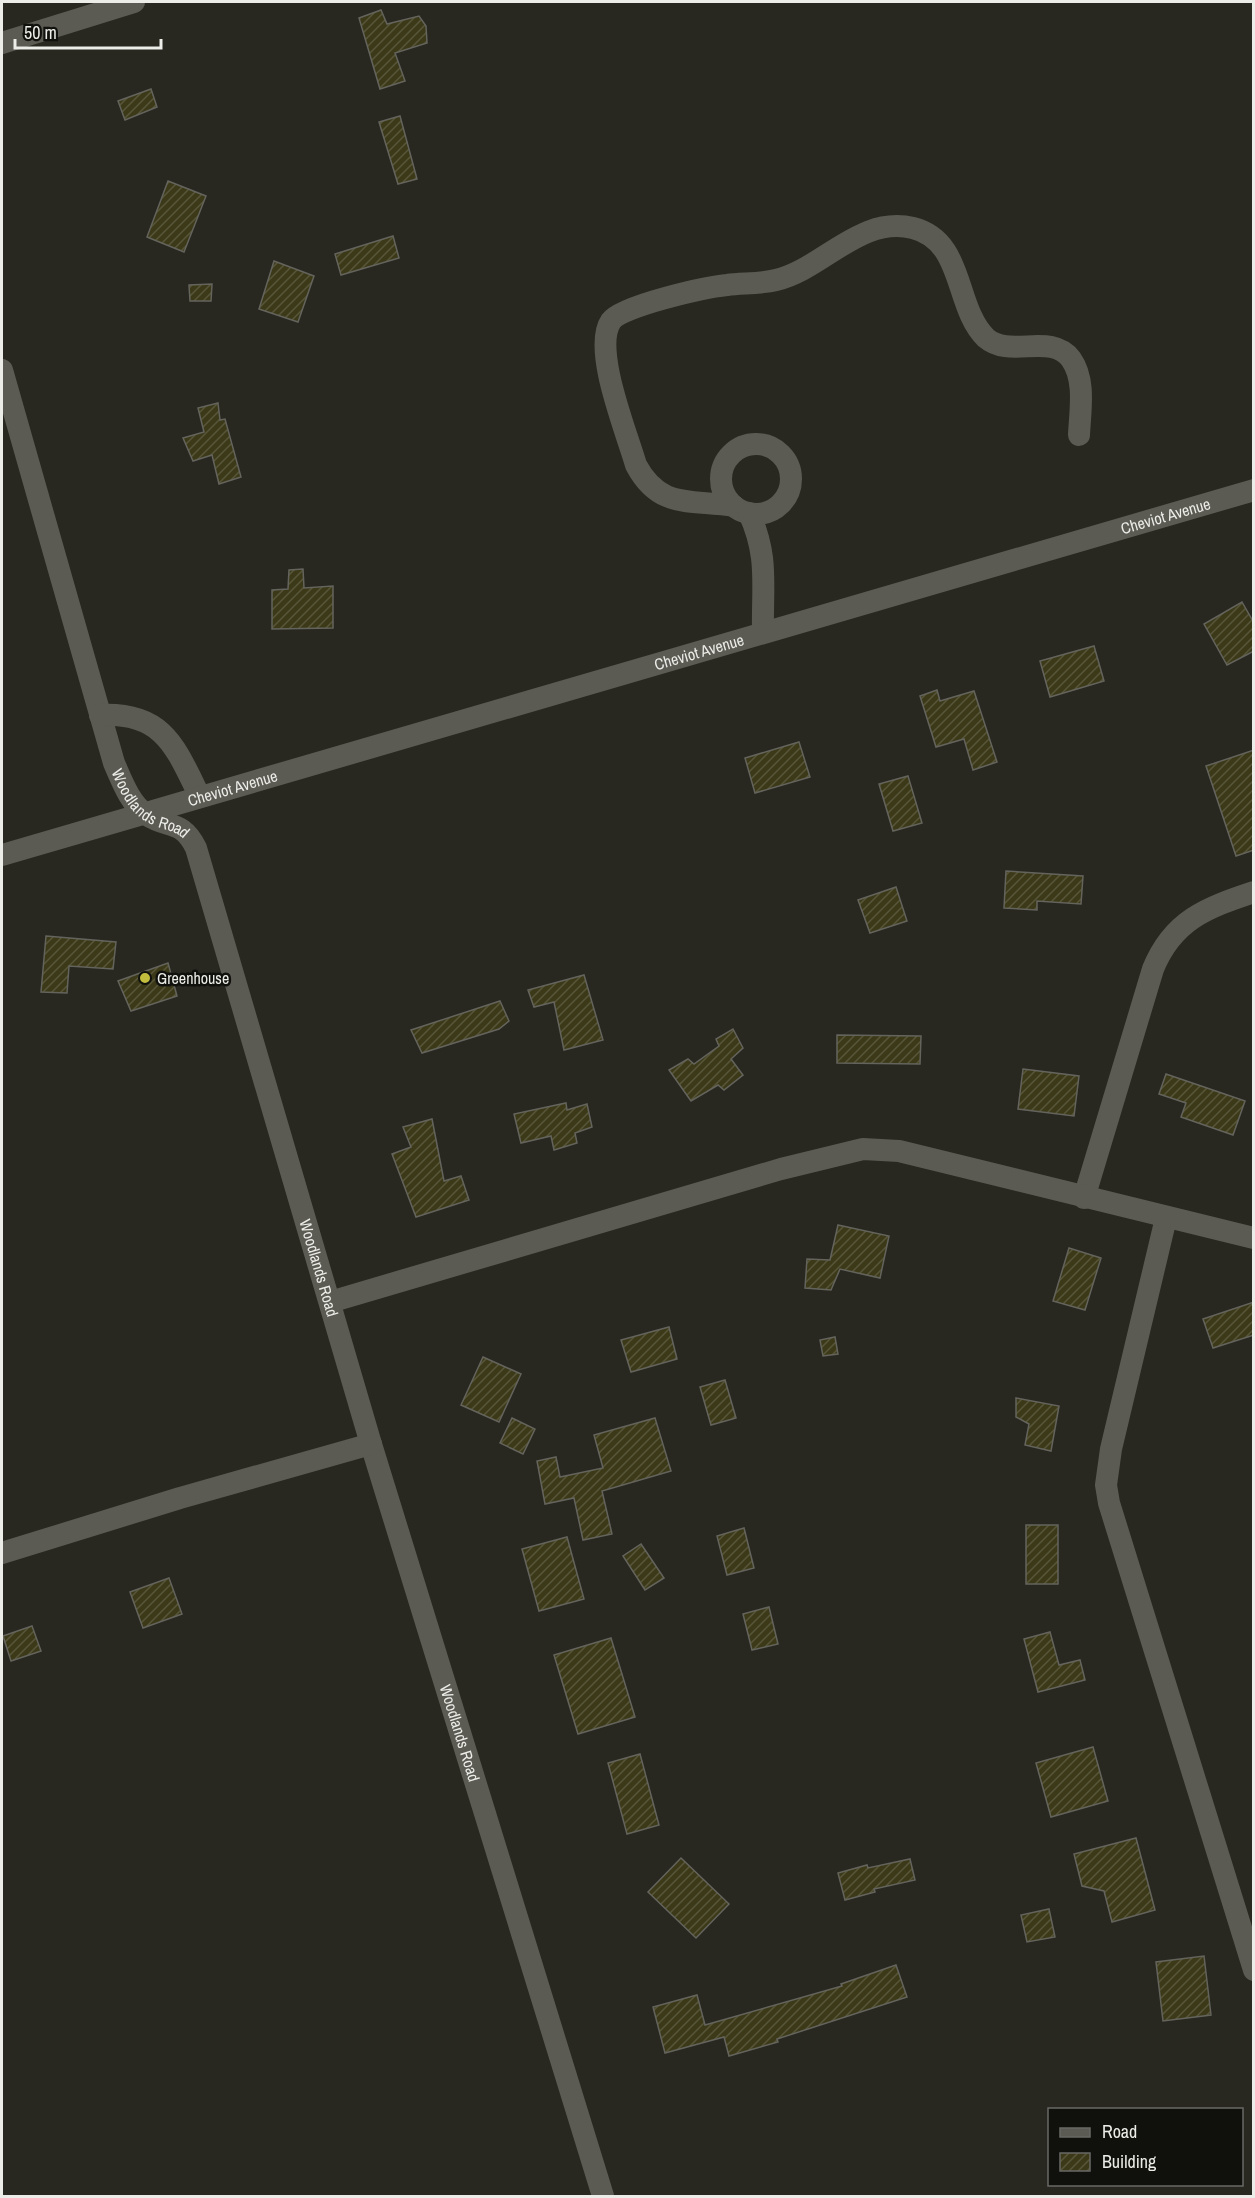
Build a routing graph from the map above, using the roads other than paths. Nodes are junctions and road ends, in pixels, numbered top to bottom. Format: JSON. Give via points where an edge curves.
{"nodes":[{"id":1,"x":134,"y":2,"type":"edge"},
{"id":2,"x":2,"y":43,"type":"edge"},
{"id":3,"x":2,"y":370,"type":"edge"},
{"id":4,"x":1079,"y":435,"type":"dead end"},
{"id":5,"x":1254,"y":490,"type":"edge"},
{"id":6,"x":763,"y":632,"type":"junction"},
{"id":7,"x":100,"y":715,"type":"junction"},
{"id":8,"x":199,"y":795,"type":"junction"},
{"id":9,"x":143,"y":812,"type":"junction"},
{"id":10,"x":2,"y":855,"type":"edge"},
{"id":11,"x":1254,"y":892,"type":"edge"},
{"id":12,"x":1084,"y":1198,"type":"junction"},
{"id":13,"x":1166,"y":1218,"type":"junction"},
{"id":14,"x":1254,"y":1238,"type":"edge"},
{"id":15,"x":330,"y":1302,"type":"junction"},
{"id":16,"x":371,"y":1444,"type":"junction"},
{"id":17,"x":2,"y":1553,"type":"edge"},
{"id":18,"x":1254,"y":1970,"type":"edge"},
{"id":19,"x":603,"y":2196,"type":"edge"}],
"edges":[{"from":1,"to":2,"type":"street"},
{"from":3,"to":7,"type":"street","name":"Woodlands Road"},
{"from":4,"to":6,"type":"street","via":[[1080,379],[1068,355],[1047,347],[1005,346],[987,338],[971,313],[943,249],[925,232],[891,227],[843,243],[801,270],[777,280],[726,285],[626,309],[610,322],[606,333],[607,366],[636,465],[643,478],[664,496],[741,509],[759,536],[764,557]]},
{"from":5,"to":6,"type":"street","name":"Cheviot Avenue"},
{"from":6,"to":8,"type":"street","name":"Cheviot Avenue"},
{"from":7,"to":8,"type":"street","via":[[135,716],[161,733],[179,753]]},
{"from":7,"to":9,"type":"street","name":"Woodlands Road","via":[[114,763]]},
{"from":8,"to":9,"type":"street","name":"Cheviot Avenue"},
{"from":9,"to":10,"type":"street","name":"Cheviot Avenue"},
{"from":9,"to":15,"type":"street","name":"Woodlands Road","via":[[183,829],[196,848]]},
{"from":11,"to":12,"type":"street","via":[[1195,916],[1175,930],[1161,949]]},
{"from":12,"to":13,"type":"street"},
{"from":12,"to":15,"type":"street","via":[[899,1151],[863,1149],[781,1169]]},
{"from":13,"to":14,"type":"street"},
{"from":13,"to":18,"type":"street","via":[[1111,1449],[1106,1485]]},
{"from":15,"to":16,"type":"street","name":"Woodlands Road"},
{"from":16,"to":17,"type":"street"},
{"from":16,"to":19,"type":"street","name":"Woodlands Road"}]}
